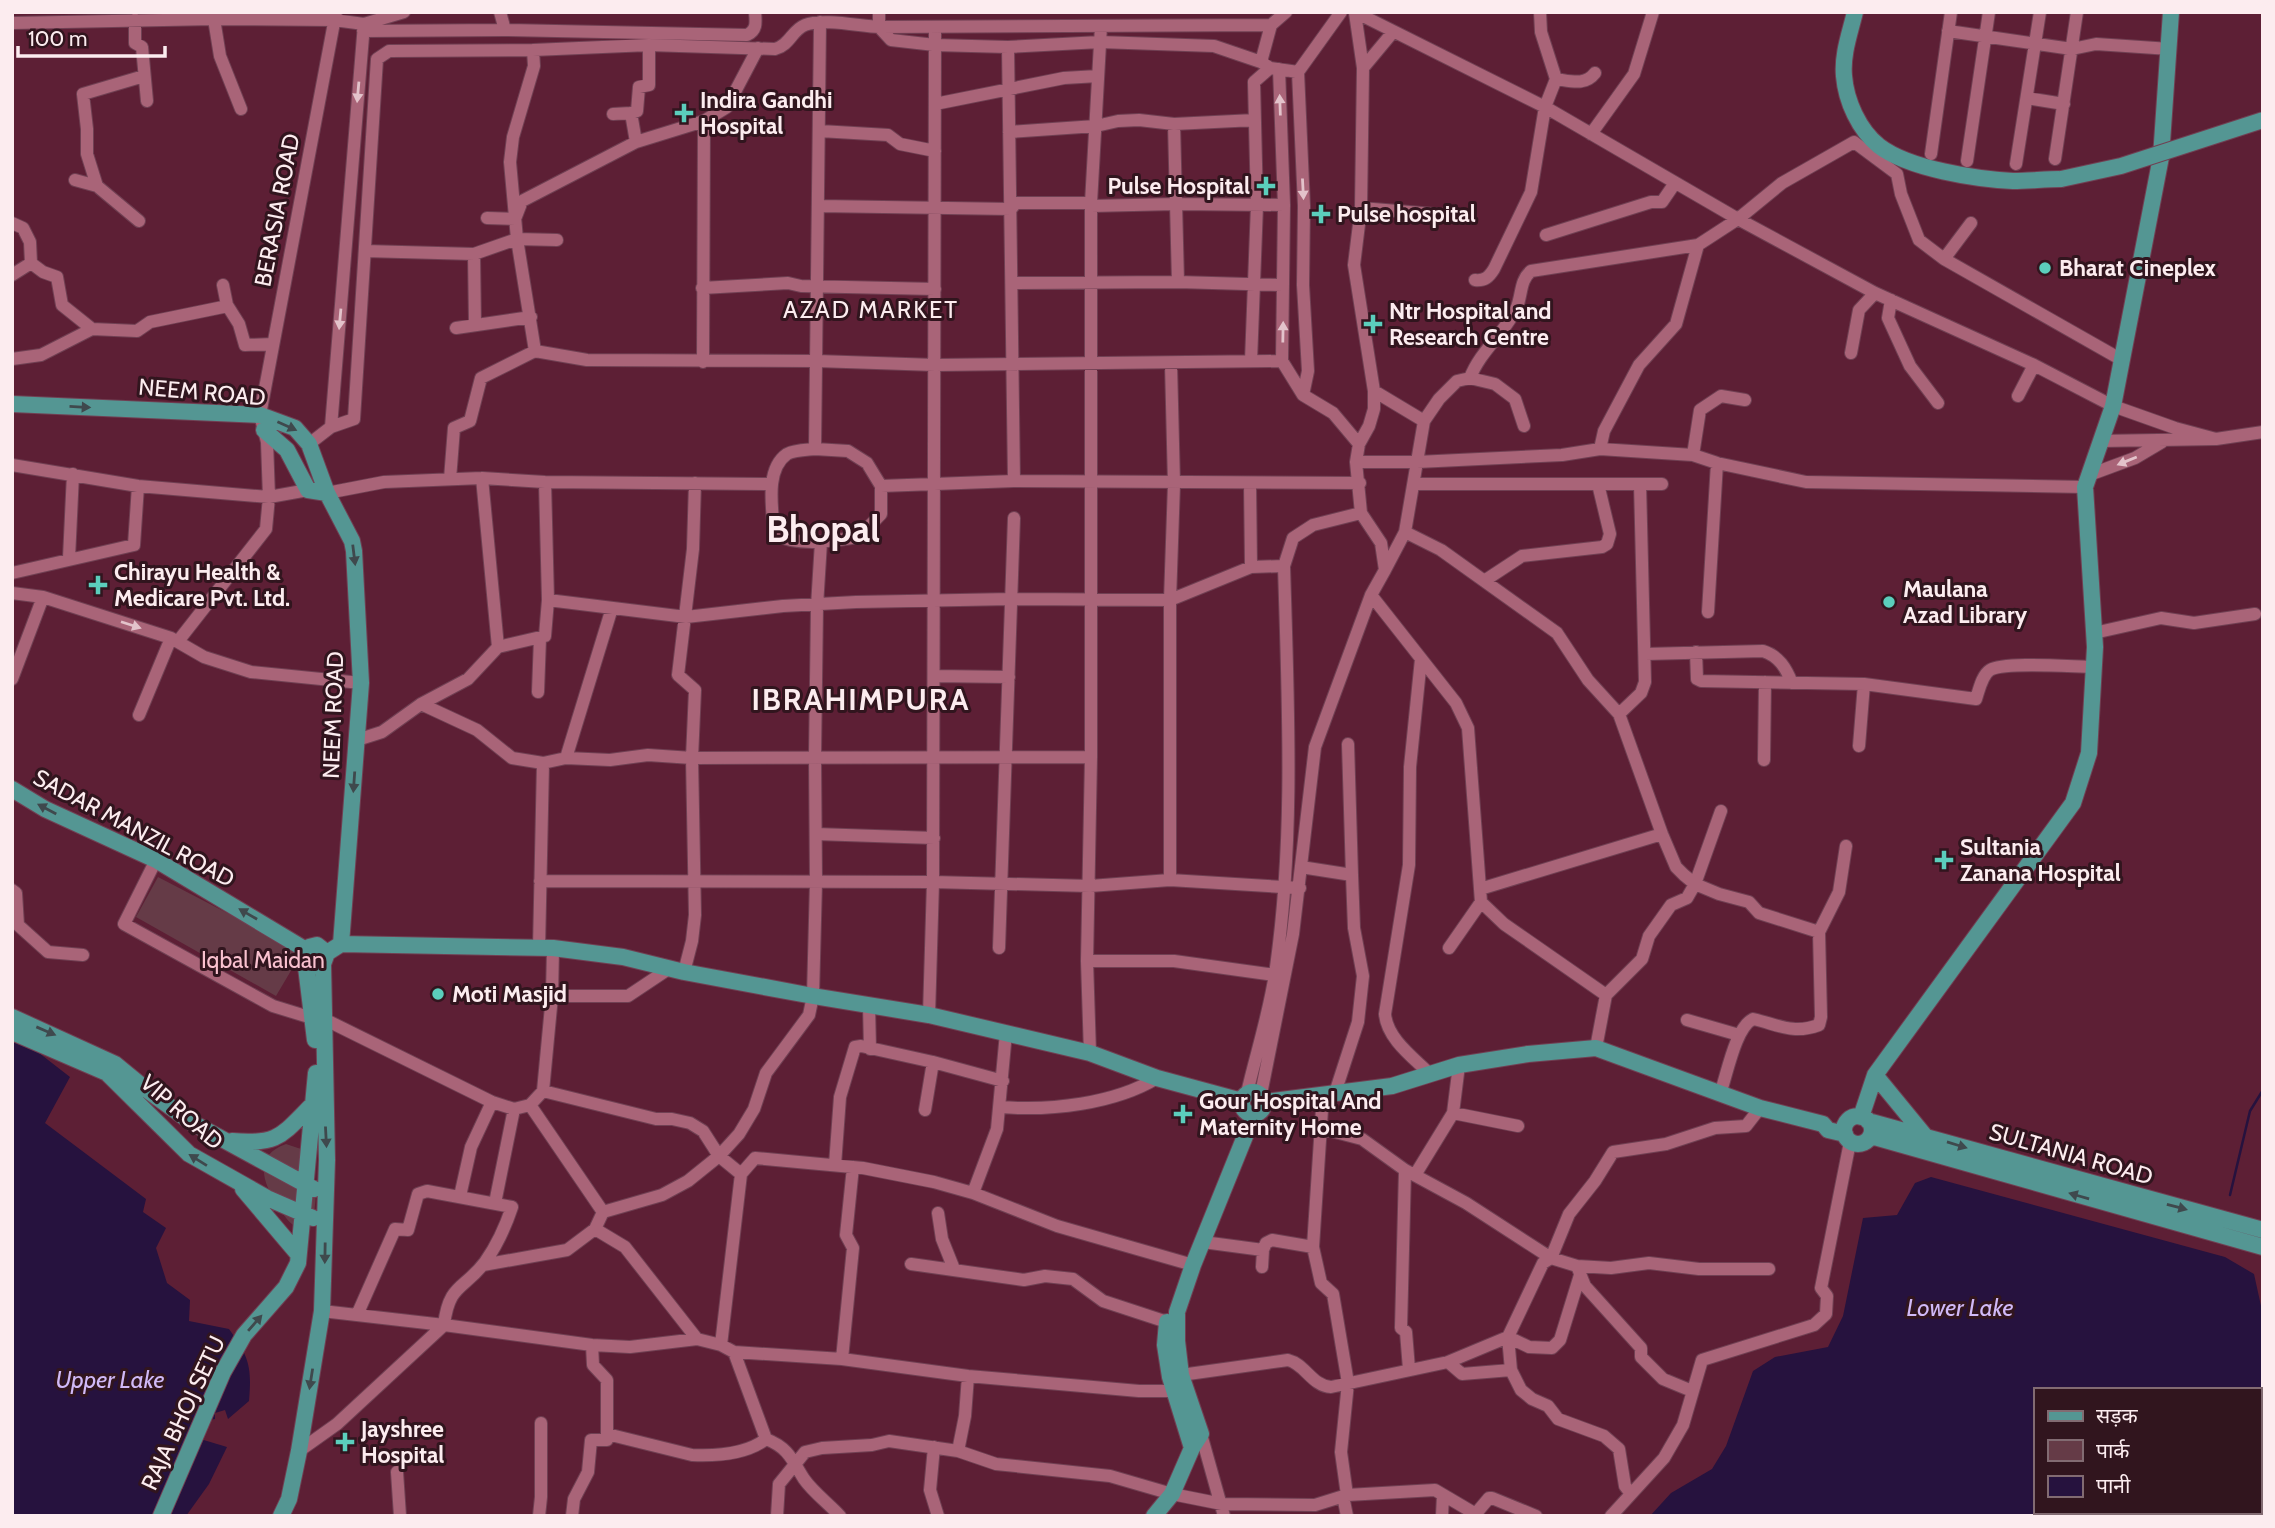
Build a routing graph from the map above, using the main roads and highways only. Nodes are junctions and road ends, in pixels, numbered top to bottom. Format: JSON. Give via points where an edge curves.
{"nodes":[{"id":1,"x":1854,"y":12,"type":"edge"},
{"id":2,"x":2171,"y":12,"type":"edge"},
{"id":3,"x":2263,"y":120,"type":"edge"},
{"id":4,"x":12,"y":404,"type":"edge"},
{"id":5,"x":262,"y":423,"type":"junction"},
{"id":6,"x":327,"y":493,"type":"junction"},
{"id":7,"x":12,"y":789,"type":"edge"},
{"id":8,"x":330,"y":954,"type":"junction"},
{"id":9,"x":306,"y":955,"type":"junction"},
{"id":10,"x":12,"y":1017,"type":"edge"},
{"id":11,"x":318,"y":1018,"type":"junction"},
{"id":12,"x":12,"y":1032,"type":"edge"},
{"id":13,"x":76,"y":1052,"type":"junction"},
{"id":14,"x":1875,"y":1074,"type":"junction"},
{"id":15,"x":1252,"y":1102,"type":"junction"},
{"id":16,"x":312,"y":1105,"type":"junction"},
{"id":17,"x":1857,"y":1129,"type":"junction"},
{"id":18,"x":1925,"y":1136,"type":"junction"},
{"id":19,"x":226,"y":1141,"type":"junction"},
{"id":20,"x":237,"y":1182,"type":"junction"},
{"id":21,"x":306,"y":1185,"type":"junction"},
{"id":22,"x":326,"y":1194,"type":"junction"},
{"id":23,"x":303,"y":1214,"type":"junction"},
{"id":24,"x":325,"y":1223,"type":"junction"},
{"id":25,"x":2263,"y":1230,"type":"edge"},
{"id":26,"x":2263,"y":1247,"type":"edge"},
{"id":27,"x":298,"y":1259,"type":"junction"},
{"id":28,"x":1189,"y":1263,"type":"junction"},
{"id":29,"x":1181,"y":1391,"type":"junction"},
{"id":30,"x":1192,"y":1448,"type":"junction"},
{"id":31,"x":161,"y":1516,"type":"edge"},
{"id":32,"x":281,"y":1516,"type":"edge"},
{"id":33,"x":1154,"y":1516,"type":"edge"}],
"edges":[{"from":1,"to":3,"type":"main road","bridge":true,"via":[[1844,75],[1855,116],[1878,145],[1941,171],[2016,181],[2061,179],[2122,166]]},
{"from":2,"to":14,"type":"main road","via":[[2161,157],[2113,406],[2087,481],[2094,633],[2089,753],[2073,803]]},
{"from":4,"to":5,"type":"main road","name":"NEEM ROAD","one_way":true},
{"from":5,"to":6,"type":"main road","via":[[287,450],[308,490]]},
{"from":5,"to":6,"type":"main road","name":"NEEM ROAD","one_way":true,"via":[[295,428],[309,444]]},
{"from":6,"to":8,"type":"main road","name":"NEEM ROAD","one_way":true,"via":[[354,551],[361,683]]},
{"from":9,"to":7,"type":"main road","name":"SADAR MANZIL ROAD","one_way":true,"via":[[156,860]]},
{"from":8,"to":9,"type":"main road","name":"SADAR MANZIL ROAD","via":[[318,967],[312,966]]},
{"from":8,"to":11,"type":"main road","name":"NEEM ROAD"},
{"from":8,"to":15,"type":"main road","name":"SADAR MANZIL ROAD","via":[[546,948],[623,957],[929,1015],[1090,1053],[1157,1078]]},
{"from":9,"to":11,"type":"main road"},
{"from":10,"to":13,"type":"main road","name":"VIP ROAD","one_way":true},
{"from":11,"to":16,"type":"main road"},
{"from":11,"to":22,"type":"main road","one_way":true},
{"from":12,"to":13,"type":"main road","name":"VIP ROAD"},
{"from":13,"to":19,"type":"main road","name":"VIP ROAD","via":[[115,1063],[191,1122]]},
{"from":20,"to":13,"type":"main road","name":"VIP ROAD","one_way":true,"via":[[189,1154],[107,1073]]},
{"from":14,"to":17,"type":"main road"},
{"from":14,"to":18,"type":"main road"},
{"from":15,"to":17,"type":"main road","via":[[1392,1086],[1459,1065],[1596,1048],[1760,1108],[1823,1124],[1828,1130]]},
{"from":15,"to":28,"type":"main road"},
{"from":15,"to":28,"type":"main road","via":[[1203,1242]]},
{"from":16,"to":19,"type":"main road","via":[[275,1139]]},
{"from":16,"to":21,"type":"main road"},
{"from":17,"to":18,"type":"main road","name":"SULTANIA ROAD"},
{"from":26,"to":17,"type":"main road","name":"SULTANIA ROAD","one_way":true},
{"from":18,"to":25,"type":"main road","name":"SULTANIA ROAD","one_way":true},
{"from":19,"to":21,"type":"main road","name":"VIP ROAD"},
{"from":20,"to":23,"type":"main road","name":"VIP ROAD"},
{"from":20,"to":27,"type":"main road"},
{"from":21,"to":22,"type":"main road","name":"VIP ROAD"},
{"from":21,"to":23,"type":"main road"},
{"from":22,"to":24,"type":"main road"},
{"from":23,"to":24,"type":"main road","name":"VIP ROAD"},
{"from":23,"to":27,"type":"main road"},
{"from":24,"to":32,"type":"main road","one_way":true,"via":[[322,1311],[299,1451]]},
{"from":31,"to":27,"type":"main road","name":"RAJA BHOJ SETU","one_way":true,"via":[[223,1372],[244,1335],[286,1287]]},
{"from":28,"to":29,"type":"main road","via":[[1177,1312]]},
{"from":28,"to":29,"type":"main road","via":[[1167,1322],[1165,1345],[1170,1377]]},
{"from":29,"to":30,"type":"main road"},
{"from":29,"to":30,"type":"main road","via":[[1201,1434]]},
{"from":30,"to":33,"type":"main road","via":[[1172,1494]]}]}
